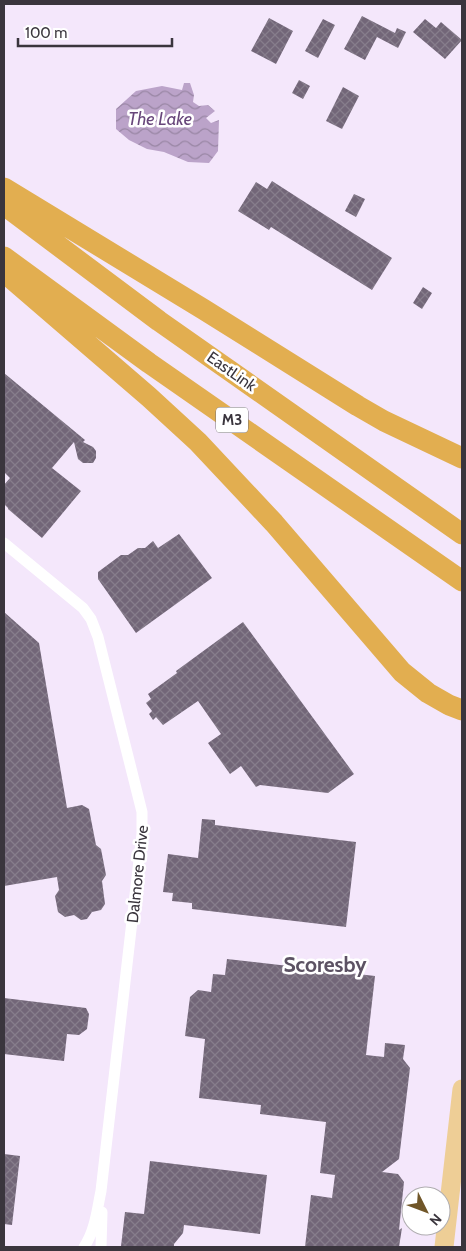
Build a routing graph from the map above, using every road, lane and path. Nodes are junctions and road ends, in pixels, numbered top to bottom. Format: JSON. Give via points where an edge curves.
{"nodes":[{"id":1,"x":4,"y":188,"type":"edge"},
{"id":2,"x":4,"y":205,"type":"edge"},
{"id":3,"x":4,"y":257,"type":"edge"},
{"id":4,"x":4,"y":272,"type":"edge"},
{"id":5,"x":417,"y":436,"type":"junction"},
{"id":6,"x":462,"y":453,"type":"edge"},
{"id":7,"x":462,"y":458,"type":"edge"},
{"id":8,"x":462,"y":534,"type":"edge"},
{"id":9,"x":4,"y":543,"type":"edge"},
{"id":10,"x":462,"y":581,"type":"edge"},
{"id":11,"x":461,"y":710,"type":"edge"},
{"id":12,"x":462,"y":1089,"type":"edge"},
{"id":13,"x":101,"y":1191,"type":"junction"},
{"id":14,"x":84,"y":1247,"type":"edge"},
{"id":15,"x":101,"y":1247,"type":"edge"},
{"id":16,"x":444,"y":1247,"type":"edge"}],
"edges":[{"from":1,"to":5,"type":"highway","via":[[358,406]]},
{"from":2,"to":8,"type":"highway","name":"EastLink","number":"M3","via":[[159,321]]},
{"from":3,"to":10,"type":"highway","number":"M3","via":[[149,363]]},
{"from":4,"to":11,"type":"highway","via":[[198,442],[268,516],[406,676],[428,693]]},
{"from":5,"to":6,"type":"highway"},
{"from":5,"to":7,"type":"highway"},
{"from":9,"to":13,"type":"street","name":"Dalmore Drive","via":[[77,603],[91,619],[142,812]]},
{"from":12,"to":16,"type":"main road"},
{"from":13,"to":14,"type":"street","name":"Dalmore Drive","via":[[94,1225]]},
{"from":13,"to":15,"type":"street","name":"Dalmore Drive"}]}
